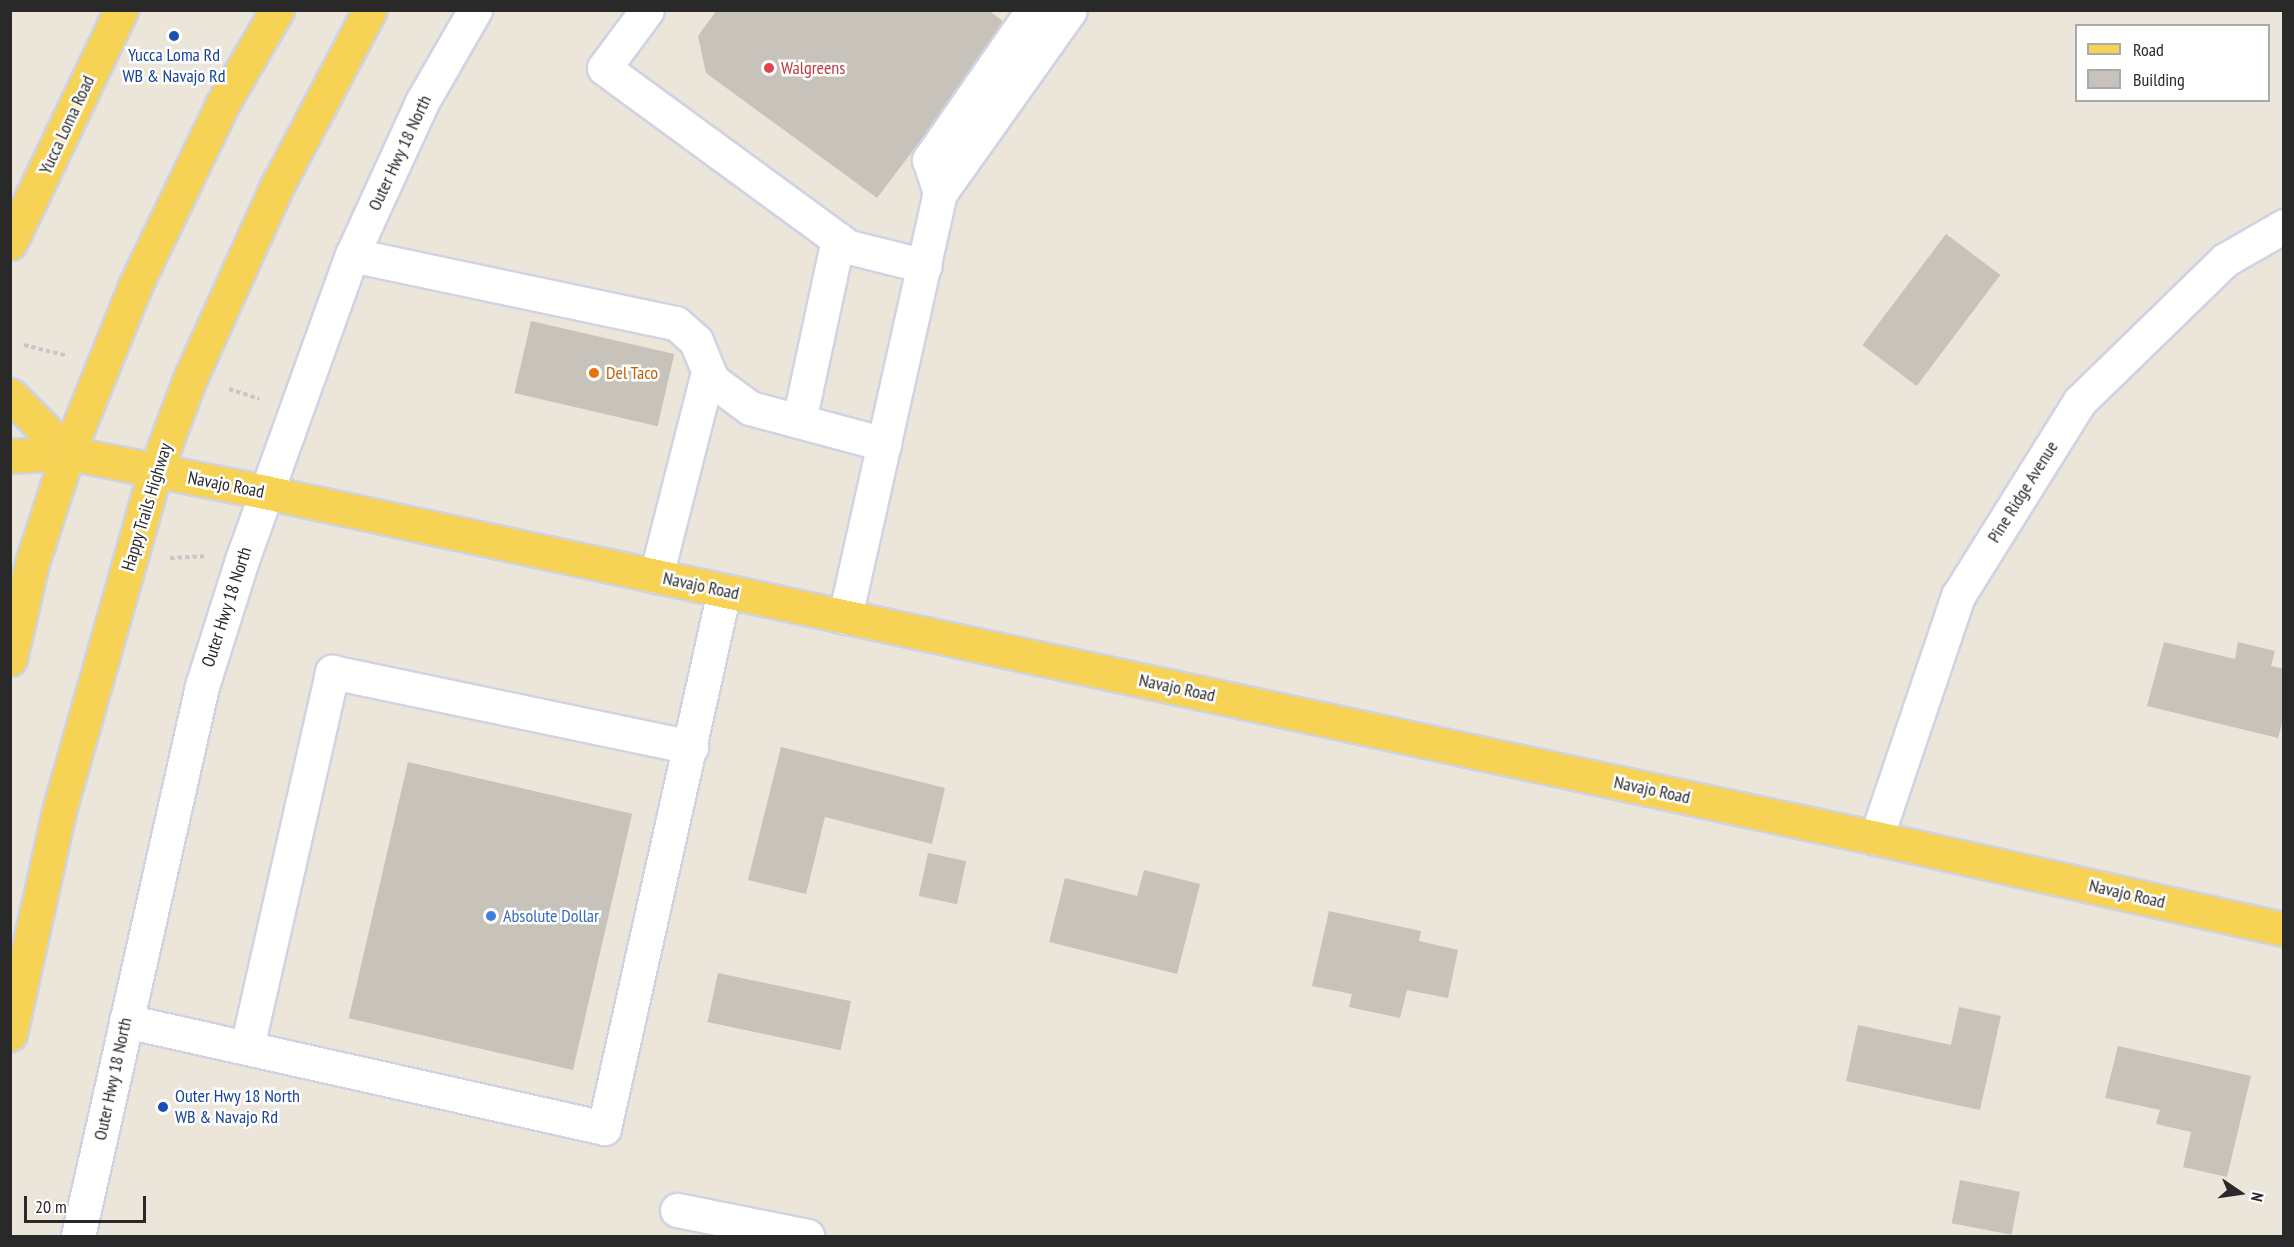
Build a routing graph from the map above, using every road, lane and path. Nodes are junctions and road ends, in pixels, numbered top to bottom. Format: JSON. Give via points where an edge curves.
{"nodes":[{"id":1,"x":121,"y":10,"type":"edge"},
{"id":2,"x":277,"y":10,"type":"edge"},
{"id":3,"x":370,"y":10,"type":"edge"},
{"id":4,"x":475,"y":10,"type":"edge"},
{"id":5,"x":647,"y":10,"type":"edge"},
{"id":6,"x":1033,"y":10,"type":"edge"},
{"id":7,"x":1070,"y":10,"type":"edge"},
{"id":8,"x":940,"y":193,"type":"junction"},
{"id":9,"x":2283,"y":226,"type":"edge"},
{"id":10,"x":838,"y":239,"type":"junction"},
{"id":11,"x":11,"y":249,"type":"edge"},
{"id":12,"x":352,"y":255,"type":"junction"},
{"id":13,"x":925,"y":266,"type":"junction"},
{"id":14,"x":24,"y":345,"type":"dead end"},
{"id":15,"x":69,"y":356,"type":"dead end"},
{"id":16,"x":708,"y":372,"type":"junction"},
{"id":17,"x":229,"y":389,"type":"dead end"},
{"id":18,"x":10,"y":395,"type":"edge"},
{"id":19,"x":266,"y":401,"type":"dead end"},
{"id":20,"x":799,"y":421,"type":"junction"},
{"id":21,"x":884,"y":444,"type":"junction"},
{"id":22,"x":68,"y":453,"type":"junction"},
{"id":23,"x":10,"y":456,"type":"edge"},
{"id":24,"x":155,"y":472,"type":"junction"},
{"id":25,"x":265,"y":492,"type":"junction"},
{"id":26,"x":210,"y":556,"type":"dead end"},
{"id":27,"x":169,"y":558,"type":"dead end"},
{"id":28,"x":656,"y":576,"type":"junction"},
{"id":29,"x":724,"y":591,"type":"junction"},
{"id":30,"x":845,"y":616,"type":"junction"},
{"id":31,"x":10,"y":659,"type":"edge"},
{"id":32,"x":691,"y":747,"type":"junction"},
{"id":33,"x":1876,"y":838,"type":"junction"},
{"id":34,"x":2283,"y":929,"type":"edge"},
{"id":35,"x":126,"y":1021,"type":"junction"},
{"id":36,"x":10,"y":1034,"type":"edge"},
{"id":37,"x":247,"y":1047,"type":"junction"},
{"id":38,"x":677,"y":1210,"type":"dead end"},
{"id":39,"x":78,"y":1236,"type":"edge"},
{"id":40,"x":807,"y":1236,"type":"edge"}],
"edges":[{"from":1,"to":11,"type":"main road","name":"Yucca Loma Road"},
{"from":2,"to":22,"type":"main road","via":[[222,105],[135,286]]},
{"from":3,"to":24,"type":"main road","name":"Happy Trails Highway","via":[[276,188],[189,381]]},
{"from":4,"to":12,"type":"street","name":"Outer Hwy 18 North","via":[[422,102]]},
{"from":5,"to":10,"type":"street","via":[[604,68]]},
{"from":6,"to":8,"type":"street","via":[[929,160]]},
{"from":7,"to":8,"type":"street"},
{"from":8,"to":13,"type":"street"},
{"from":9,"to":33,"type":"street","name":"Pine Ridge Avenue","via":[[2225,260],[2080,401],[1958,596]]},
{"from":10,"to":13,"type":"street","via":[[849,247]]},
{"from":10,"to":20,"type":"street"},
{"from":12,"to":16,"type":"street","via":[[676,323],[696,341]]},
{"from":12,"to":25,"type":"street","name":"Outer Hwy 18 North"},
{"from":13,"to":21,"type":"street"},
{"from":14,"to":15,"type":"path"},
{"from":16,"to":20,"type":"street","via":[[725,393],[750,408]]},
{"from":16,"to":28,"type":"street"},
{"from":17,"to":19,"type":"path"},
{"from":18,"to":22,"type":"main road"},
{"from":20,"to":21,"type":"street"},
{"from":21,"to":30,"type":"street"},
{"from":22,"to":23,"type":"main road","name":"Navajo Road"},
{"from":22,"to":24,"type":"main road","name":"Navajo Road"},
{"from":22,"to":31,"type":"main road","via":[[32,563]]},
{"from":24,"to":25,"type":"main road","name":"Navajo Road"},
{"from":24,"to":36,"type":"main road","name":"Happy Trails Highway","via":[[59,811]]},
{"from":25,"to":28,"type":"main road","name":"Navajo Road"},
{"from":25,"to":35,"type":"street","name":"Outer Hwy 18 North","via":[[202,686]]},
{"from":26,"to":27,"type":"path"},
{"from":28,"to":29,"type":"main road","name":"Navajo Road"},
{"from":29,"to":30,"type":"main road","name":"Navajo Road"},
{"from":29,"to":32,"type":"street"},
{"from":30,"to":33,"type":"main road","name":"Navajo Road"},
{"from":32,"to":37,"type":"street","via":[[332,672]]},
{"from":32,"to":37,"type":"street","via":[[604,1128]]},
{"from":33,"to":34,"type":"main road","name":"Navajo Road"},
{"from":35,"to":37,"type":"street"},
{"from":35,"to":39,"type":"street","name":"Outer Hwy 18 North"},
{"from":38,"to":40,"type":"street"}]}
